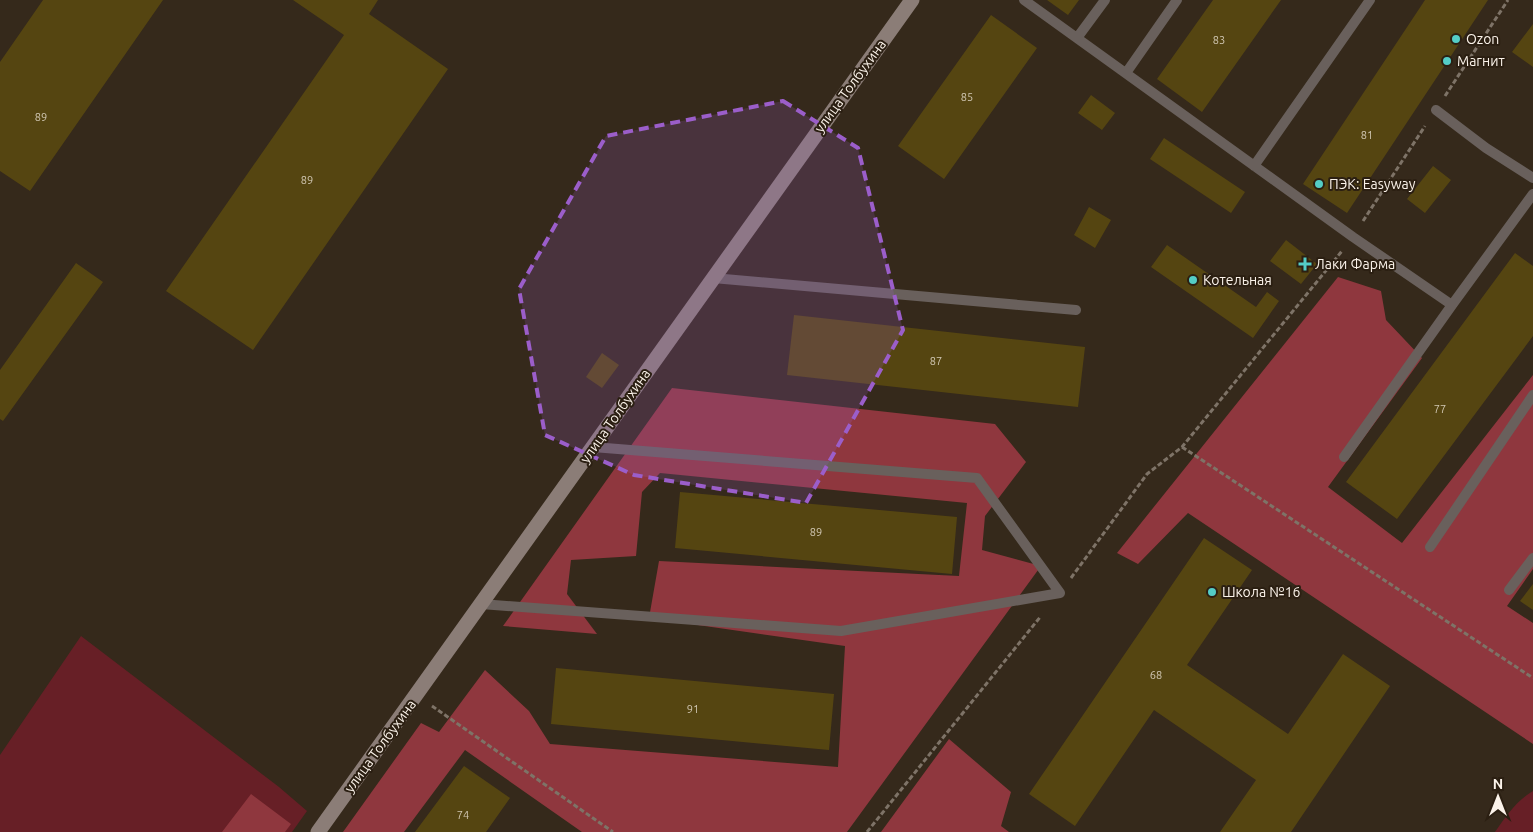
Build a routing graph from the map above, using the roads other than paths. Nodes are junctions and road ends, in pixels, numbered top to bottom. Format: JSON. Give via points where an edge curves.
{"nodes":[{"id":1,"x":912,"y":0,"type":"edge"},
{"id":2,"x":1024,"y":0,"type":"edge"},
{"id":3,"x":1105,"y":0,"type":"edge"},
{"id":4,"x":1177,"y":0,"type":"edge"},
{"id":5,"x":1370,"y":0,"type":"edge"},
{"id":6,"x":1077,"y":38,"type":"junction"},
{"id":7,"x":1126,"y":73,"type":"junction"},
{"id":8,"x":1436,"y":110,"type":"road end"},
{"id":9,"x":1254,"y":166,"type":"junction"},
{"id":10,"x":1533,"y":178,"type":"edge"},
{"id":11,"x":1533,"y":194,"type":"edge"},
{"id":12,"x":713,"y":278,"type":"junction"},
{"id":13,"x":1452,"y":305,"type":"junction"},
{"id":14,"x":1076,"y":310,"type":"dead end"},
{"id":15,"x":1533,"y":395,"type":"edge"},
{"id":16,"x":593,"y":447,"type":"junction"},
{"id":17,"x":1344,"y":457,"type":"dead end"},
{"id":18,"x":1430,"y":547,"type":"dead end"},
{"id":19,"x":1533,"y":558,"type":"edge"},
{"id":20,"x":1509,"y":590,"type":"dead end"},
{"id":21,"x":481,"y":604,"type":"junction"},
{"id":22,"x":318,"y":832,"type":"edge"}],
"edges":[{"from":1,"to":12,"type":"street","name":"улица Толбухина"},
{"from":2,"to":6,"type":"lane"},
{"from":3,"to":6,"type":"lane"},
{"from":4,"to":7,"type":"lane"},
{"from":5,"to":9,"type":"lane"},
{"from":6,"to":7,"type":"lane"},
{"from":7,"to":9,"type":"lane"},
{"from":8,"to":10,"type":"lane"},
{"from":9,"to":13,"type":"lane"},
{"from":11,"to":13,"type":"lane"},
{"from":12,"to":14,"type":"lane"},
{"from":12,"to":16,"type":"street","name":"улица Толбухина"},
{"from":13,"to":17,"type":"lane"},
{"from":15,"to":18,"type":"lane"},
{"from":16,"to":21,"type":"street","name":"улица Толбухина"},
{"from":16,"to":21,"type":"lane","via":[[977,478],[1060,593],[841,631]]},
{"from":19,"to":20,"type":"lane"},
{"from":21,"to":22,"type":"street","name":"улица Толбухина"}]}
